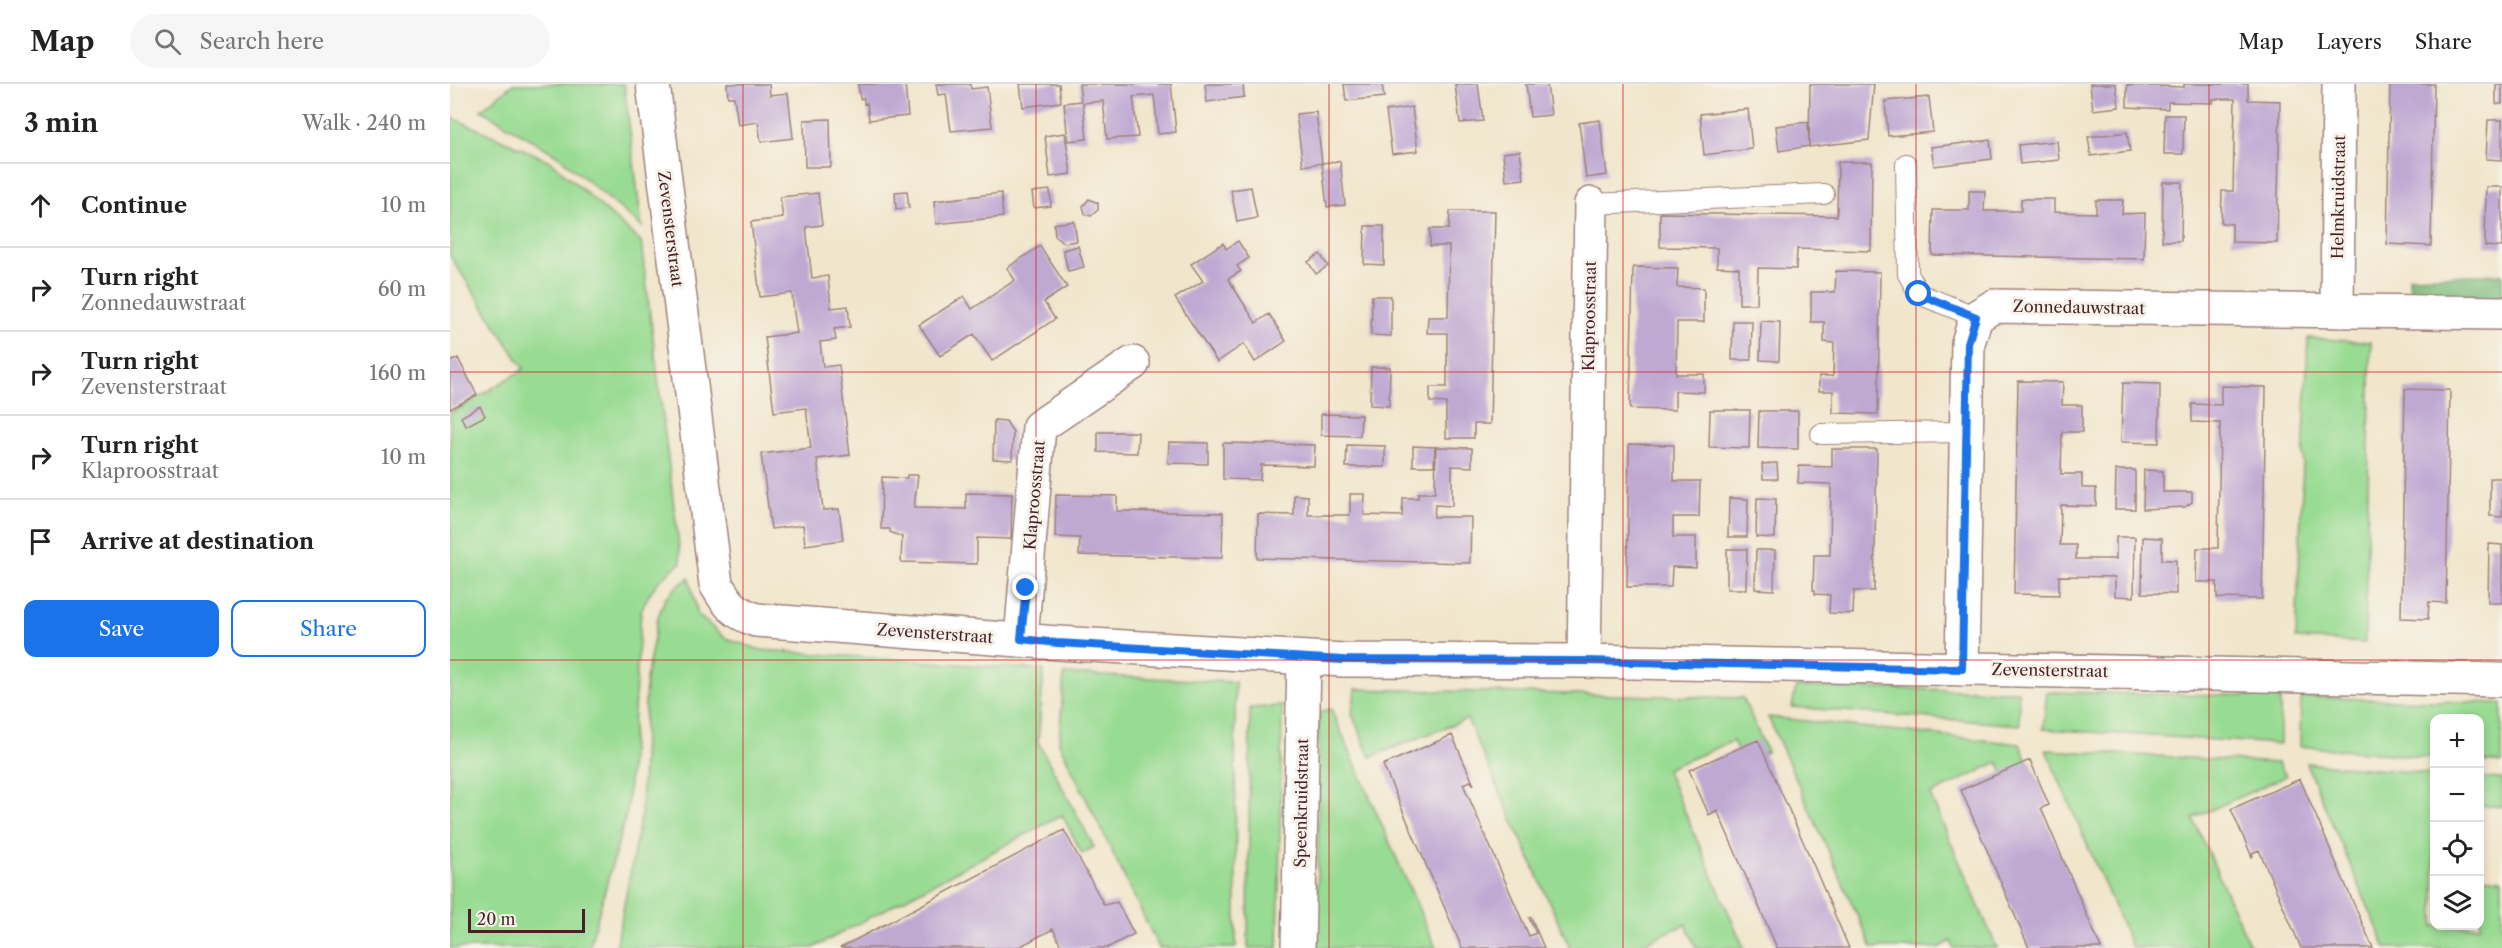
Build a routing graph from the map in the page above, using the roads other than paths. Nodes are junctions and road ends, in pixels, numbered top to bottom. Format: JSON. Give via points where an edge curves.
{"nodes":[{"id":1,"x":653,"y":84,"type":"edge"},
{"id":2,"x":2340,"y":84,"type":"edge"},
{"id":3,"x":1906,"y":164,"type":"dead end"},
{"id":4,"x":1824,"y":194,"type":"dead end"},
{"id":5,"x":1591,"y":204,"type":"joint"},
{"id":6,"x":2337,"y":310,"type":"junction"},
{"id":7,"x":2502,"y":313,"type":"edge"},
{"id":8,"x":1976,"y":317,"type":"junction"},
{"id":9,"x":1132,"y":363,"type":"dead end"},
{"id":10,"x":1966,"y":432,"type":"junction"},
{"id":11,"x":1821,"y":434,"type":"dead end"},
{"id":12,"x":1021,"y":639,"type":"junction"},
{"id":13,"x":1304,"y":659,"type":"junction"},
{"id":14,"x":1584,"y":661,"type":"junction"},
{"id":15,"x":1962,"y":669,"type":"junction"},
{"id":16,"x":2502,"y":680,"type":"edge"},
{"id":17,"x":1298,"y":948,"type":"edge"}],
"edges":[{"from":1,"to":12,"type":"street","name":"Zevensterstraat","via":[[716,584],[726,601],[739,614],[756,620]]},
{"from":2,"to":6,"type":"street","name":"Helmkruidstraat"},
{"from":3,"to":8,"type":"lane","via":[[1908,274],[1919,294]]},
{"from":4,"to":5,"type":"lane","name":"Klaproosstraat"},
{"from":5,"to":14,"type":"street","name":"Klaproosstraat"},
{"from":6,"to":7,"type":"street","name":"Zonnedauwstraat"},
{"from":6,"to":8,"type":"street","name":"Zonnedauwstraat","via":[[1994,306]]},
{"from":8,"to":10,"type":"street","via":[[1968,343]]},
{"from":9,"to":12,"type":"street","name":"Klaproosstraat","via":[[1039,427]]},
{"from":10,"to":11,"type":"lane"},
{"from":10,"to":15,"type":"street"},
{"from":12,"to":13,"type":"street","name":"Zevensterstraat"},
{"from":13,"to":14,"type":"street","name":"Zevensterstraat"},
{"from":13,"to":17,"type":"street","name":"Speenkruidstraat"},
{"from":14,"to":15,"type":"street","name":"Zevensterstraat"},
{"from":15,"to":16,"type":"street","name":"Zevensterstraat"}]}
